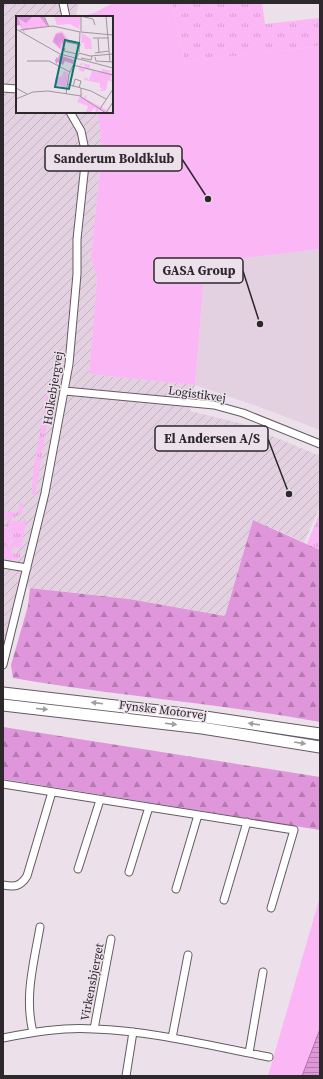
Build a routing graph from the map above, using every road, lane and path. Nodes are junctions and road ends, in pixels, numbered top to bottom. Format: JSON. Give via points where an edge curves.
{"nodes":[{"id":1,"x":63,"y":3,"type":"edge"},
{"id":2,"x":66,"y":16,"type":"edge"},
{"id":3,"x":3,"y":88,"type":"edge"},
{"id":4,"x":16,"y":88,"type":"edge"},
{"id":5,"x":71,"y":113,"type":"edge"},
{"id":6,"x":64,"y":391,"type":"junction"},
{"id":7,"x":320,"y":444,"type":"edge"},
{"id":8,"x":3,"y":564,"type":"edge"},
{"id":9,"x":27,"y":568,"type":"junction"},
{"id":10,"x":3,"y":664,"type":"edge"},
{"id":11,"x":3,"y":693,"type":"edge"},
{"id":12,"x":3,"y":705,"type":"edge"},
{"id":13,"x":320,"y":734,"type":"edge"},
{"id":14,"x":320,"y":746,"type":"edge"},
{"id":15,"x":3,"y":784,"type":"edge"},
{"id":16,"x":52,"y":792,"type":"junction"},
{"id":17,"x":100,"y":800,"type":"junction"},
{"id":18,"x":149,"y":808,"type":"junction"},
{"id":19,"x":198,"y":815,"type":"junction"},
{"id":20,"x":247,"y":822,"type":"junction"},
{"id":21,"x":78,"y":869,"type":"dead end"},
{"id":22,"x":130,"y":872,"type":"dead end"},
{"id":23,"x":3,"y":885,"type":"edge"},
{"id":24,"x":176,"y":889,"type":"dead end"},
{"id":25,"x":224,"y":900,"type":"dead end"},
{"id":26,"x":271,"y":908,"type":"dead end"},
{"id":27,"x":40,"y":927,"type":"dead end"},
{"id":28,"x":111,"y":939,"type":"dead end"},
{"id":29,"x":188,"y":955,"type":"dead end"},
{"id":30,"x":263,"y":972,"type":"dead end"},
{"id":31,"x":94,"y":1028,"type":"junction"},
{"id":32,"x":33,"y":1032,"type":"junction"},
{"id":33,"x":133,"y":1032,"type":"junction"},
{"id":34,"x":3,"y":1038,"type":"edge"},
{"id":35,"x":172,"y":1038,"type":"junction"},
{"id":36,"x":248,"y":1053,"type":"junction"},
{"id":37,"x":269,"y":1057,"type":"dead end"},
{"id":38,"x":126,"y":1076,"type":"edge"}],
"edges":[{"from":1,"to":2,"type":"street"},
{"from":3,"to":4,"type":"street"},
{"from":5,"to":6,"type":"street","name":"Holkebjergvej","via":[[81,131],[86,155],[77,239],[76,291]]},
{"from":6,"to":7,"type":"street","name":"Logistikvej","via":[[214,405],[243,413]]},
{"from":6,"to":9,"type":"street","name":"Holkebjergvej","via":[[46,487]]},
{"from":8,"to":9,"type":"street"},
{"from":9,"to":10,"type":"street","name":"Holkebjergvej"},
{"from":13,"to":11,"type":"highway","name":"Fynske Motorvej","one_way":true,"via":[[186,714]]},
{"from":12,"to":14,"type":"highway","name":"Fynske Motorvej","one_way":true,"via":[[202,728]]},
{"from":15,"to":16,"type":"street"},
{"from":16,"to":17,"type":"street"},
{"from":16,"to":23,"type":"street","via":[[27,876],[23,883],[17,886]]},
{"from":17,"to":18,"type":"street"},
{"from":17,"to":21,"type":"street"},
{"from":18,"to":19,"type":"street"},
{"from":18,"to":22,"type":"street"},
{"from":19,"to":20,"type":"street"},
{"from":19,"to":24,"type":"street"},
{"from":20,"to":25,"type":"street"},
{"from":20,"to":26,"type":"street","via":[[294,830]]},
{"from":27,"to":32,"type":"street","via":[[28,1008]]},
{"from":28,"to":31,"type":"street","name":"Virkensbjerget"},
{"from":29,"to":35,"type":"street"},
{"from":30,"to":36,"type":"street"},
{"from":31,"to":32,"type":"street","name":"Virkensbjerget"},
{"from":31,"to":33,"type":"street","name":"Virkensbjerget"},
{"from":32,"to":34,"type":"street","name":"Virkensbjerget"},
{"from":33,"to":35,"type":"street","name":"Virkensbjerget"},
{"from":33,"to":38,"type":"street"},
{"from":35,"to":36,"type":"street","name":"Virkensbjerget"},
{"from":36,"to":37,"type":"street","name":"Virkensbjerget"}]}
